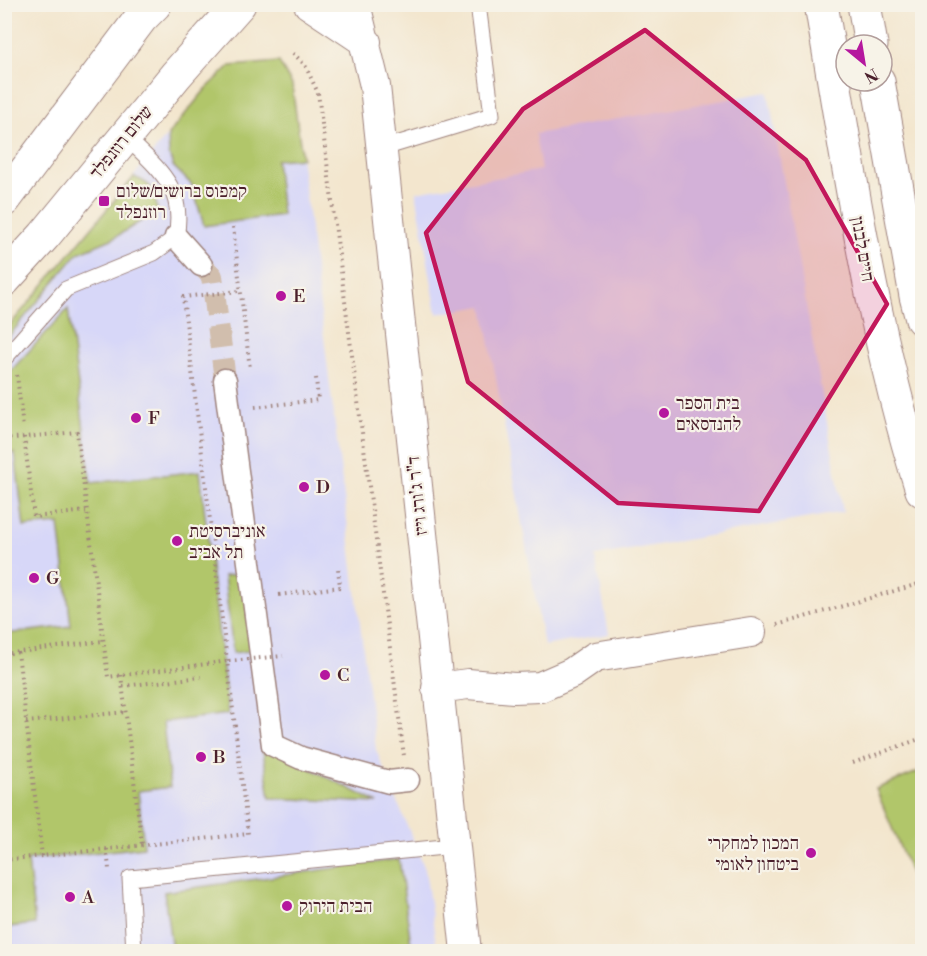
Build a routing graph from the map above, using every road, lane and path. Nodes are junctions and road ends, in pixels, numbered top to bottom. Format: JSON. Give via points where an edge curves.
{"nodes":[{"id":1,"x":155,"y":4,"type":"edge"},
{"id":2,"x":239,"y":4,"type":"edge"},
{"id":3,"x":309,"y":4,"type":"edge"},
{"id":4,"x":355,"y":4,"type":"edge"},
{"id":5,"x":478,"y":4,"type":"edge"},
{"id":6,"x":821,"y":4,"type":"edge"},
{"id":7,"x":864,"y":4,"type":"edge"},
{"id":8,"x":869,"y":33,"type":"edge"},
{"id":9,"x":366,"y":42,"type":"junction"},
{"id":10,"x":293,"y":53,"type":"dead end"},
{"id":11,"x":880,"y":93,"type":"edge"},
{"id":12,"x":125,"y":136,"type":"junction"},
{"id":13,"x":381,"y":149,"type":"junction"},
{"id":14,"x":4,"y":200,"type":"edge"},
{"id":15,"x":176,"y":237,"type":"junction"},
{"id":16,"x":201,"y":266,"type":"tunnel mouth"},
{"id":17,"x":4,"y":280,"type":"edge"},
{"id":18,"x":239,"y":291,"type":"dead end"},
{"id":19,"x":922,"y":319,"type":"edge"},
{"id":20,"x":4,"y":359,"type":"edge"},
{"id":21,"x":16,"y":371,"type":"dead end"},
{"id":22,"x":316,"y":378,"type":"dead end"},
{"id":23,"x":225,"y":380,"type":"tunnel mouth"},
{"id":24,"x":254,"y":407,"type":"dead end"},
{"id":25,"x":22,"y":428,"type":"dead end"},
{"id":26,"x":24,"y":437,"type":"junction"},
{"id":27,"x":4,"y":439,"type":"edge"},
{"id":28,"x":922,"y":490,"type":"edge"},
{"id":29,"x":86,"y":511,"type":"junction"},
{"id":30,"x":338,"y":568,"type":"dead end"},
{"id":31,"x":922,"y":583,"type":"edge"},
{"id":32,"x":276,"y":595,"type":"dead end"},
{"id":33,"x":751,"y":632,"type":"joint"},
{"id":34,"x":103,"y":642,"type":"junction"},
{"id":35,"x":18,"y":652,"type":"junction"},
{"id":36,"x":4,"y":654,"type":"edge"},
{"id":37,"x":283,"y":656,"type":"dead end"},
{"id":38,"x":229,"y":661,"type":"junction"},
{"id":39,"x":122,"y":675,"type":"junction"},
{"id":40,"x":201,"y":677,"type":"dead end"},
{"id":41,"x":123,"y":686,"type":"junction"},
{"id":42,"x":437,"y":688,"type":"junction"},
{"id":43,"x":126,"y":712,"type":"junction"},
{"id":44,"x":26,"y":722,"type":"junction"},
{"id":45,"x":922,"y":738,"type":"edge"},
{"id":46,"x":853,"y":763,"type":"dead end"},
{"id":47,"x":408,"y":780,"type":"joint"},
{"id":48,"x":142,"y":845,"type":"junction"},
{"id":49,"x":454,"y":846,"type":"junction"},
{"id":50,"x":42,"y":856,"type":"junction"},
{"id":51,"x":4,"y":860,"type":"edge"},
{"id":52,"x":134,"y":951,"type":"edge"},
{"id":53,"x":466,"y":951,"type":"edge"}],
"edges":[{"from":1,"to":14,"type":"main road"},
{"from":2,"to":12,"type":"main road","name":"שלום רוזנפלד"},
{"from":3,"to":9,"type":"street"},
{"from":4,"to":9,"type":"street","name":"ד\"ר ג'ורג וייז"},
{"from":5,"to":13,"type":"lane","via":[[492,115]]},
{"from":6,"to":28,"type":"main road","name":"חיים לבנון","via":[[869,284]]},
{"from":7,"to":8,"type":"main road"},
{"from":9,"to":13,"type":"street","name":"ד\"ר ג'ורג וייז"},
{"from":10,"to":47,"type":"path","via":[[305,65],[318,93]]},
{"from":11,"to":19,"type":"main road"},
{"from":12,"to":15,"type":"lane","via":[[177,196],[181,216]]},
{"from":12,"to":17,"type":"main road","name":"שלום רוזנפלד"},
{"from":13,"to":42,"type":"street","name":"ד\"ר ג'ורג וייז"},
{"from":15,"to":16,"type":"street"},
{"from":15,"to":20,"type":"lane","via":[[154,253],[66,289]]},
{"from":18,"to":38,"type":"path","via":[[183,297]]},
{"from":21,"to":25,"type":"path"},
{"from":22,"to":24,"type":"path","via":[[318,400]]},
{"from":23,"to":47,"type":"street","via":[[273,745],[302,758],[389,783]]},
{"from":26,"to":27,"type":"path"},
{"from":26,"to":29,"type":"path","via":[[77,432]]},
{"from":26,"to":29,"type":"path","via":[[34,517]]},
{"from":29,"to":34,"type":"path"},
{"from":30,"to":32,"type":"path","via":[[340,587]]},
{"from":31,"to":33,"type":"path"},
{"from":33,"to":42,"type":"street","via":[[595,657],[572,673],[540,687],[468,684]]},
{"from":34,"to":35,"type":"path"},
{"from":34,"to":39,"type":"path","via":[[108,676]]},
{"from":35,"to":36,"type":"path"},
{"from":35,"to":44,"type":"path"},
{"from":37,"to":38,"type":"path","bridge":true},
{"from":38,"to":39,"type":"path"},
{"from":38,"to":48,"type":"path","via":[[248,834]]},
{"from":39,"to":41,"type":"path"},
{"from":40,"to":41,"type":"path"},
{"from":41,"to":43,"type":"path"},
{"from":42,"to":49,"type":"street","name":"ד\"ר ג'ורג וייז"},
{"from":43,"to":44,"type":"path"},
{"from":43,"to":48,"type":"path"},
{"from":44,"to":50,"type":"path"},
{"from":45,"to":46,"type":"path"},
{"from":48,"to":50,"type":"path"},
{"from":49,"to":52,"type":"lane","via":[[130,878]]},
{"from":49,"to":53,"type":"street","name":"ד\"ר ג'ורג וייז"},
{"from":50,"to":51,"type":"path"}]}
